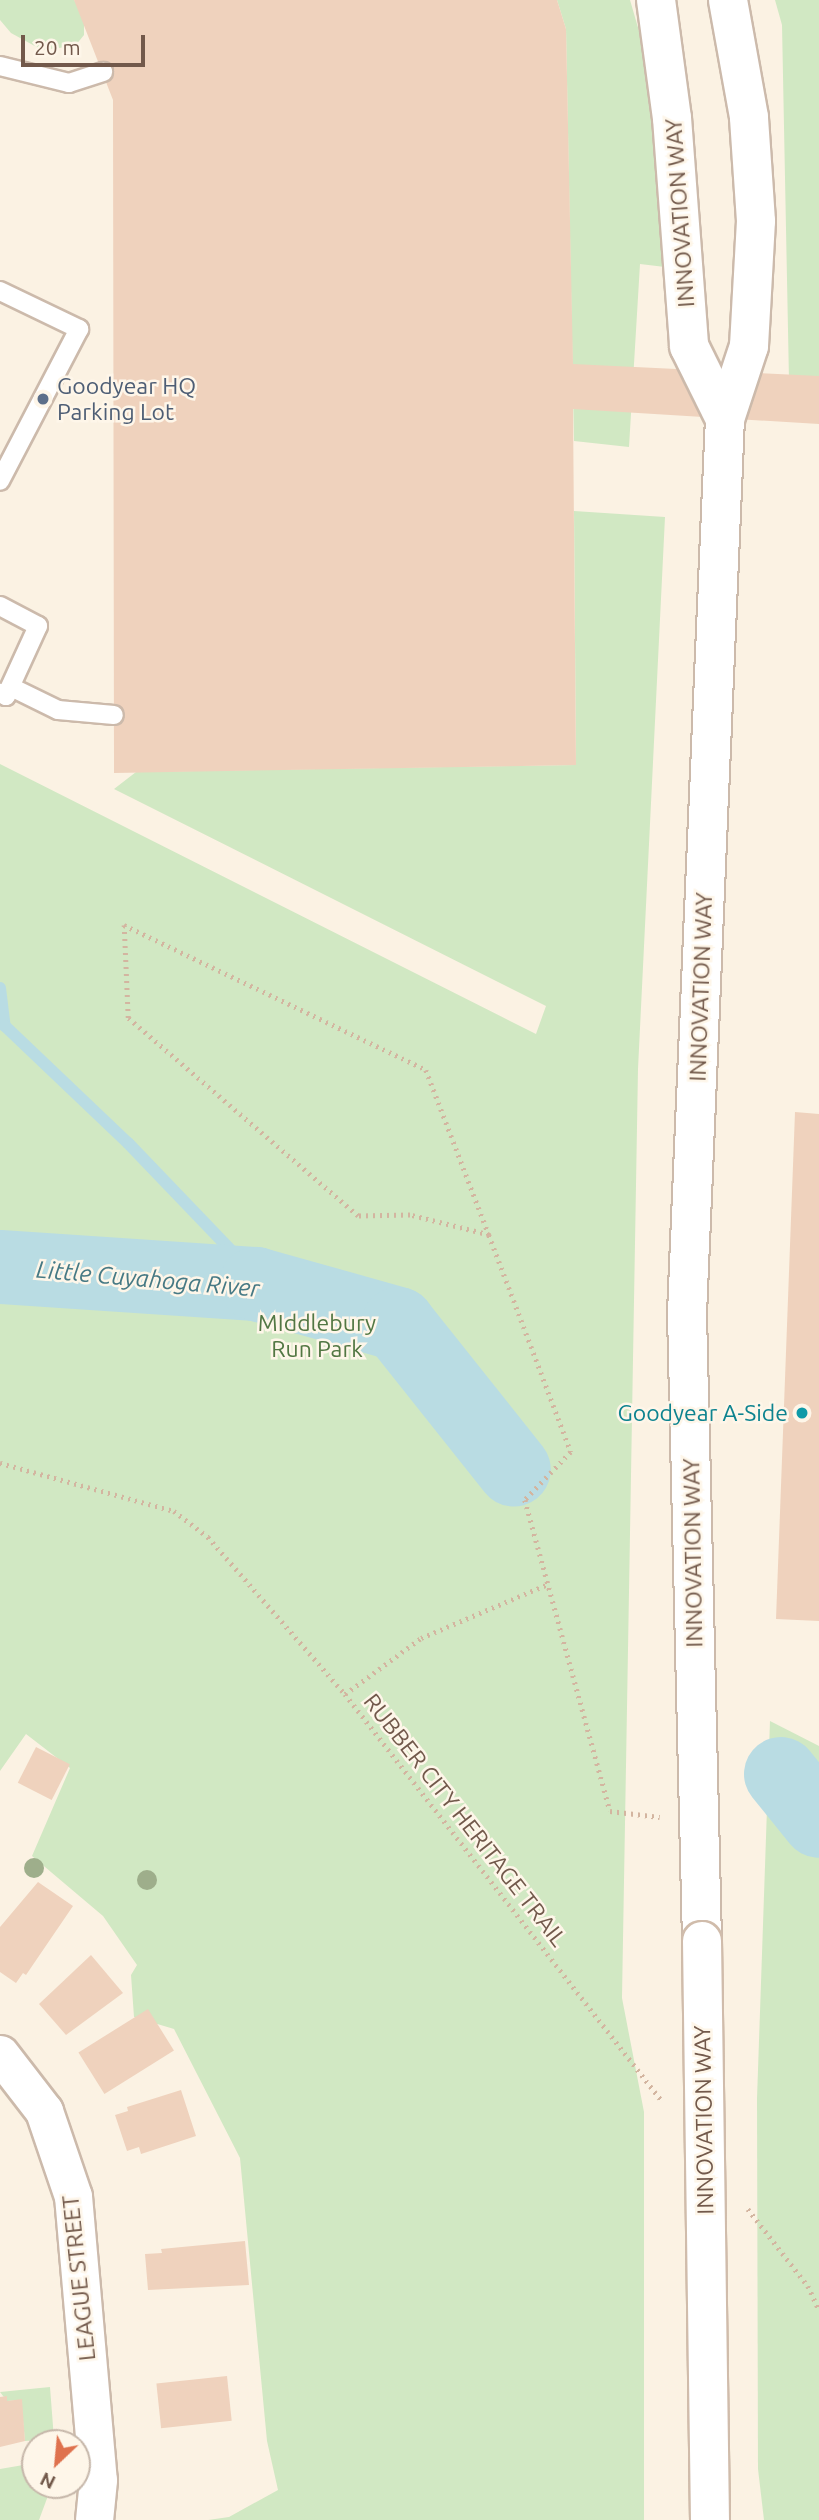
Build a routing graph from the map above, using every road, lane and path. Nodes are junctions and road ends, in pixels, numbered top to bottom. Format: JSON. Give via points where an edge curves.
{"nodes":[{"id":1,"x":656,"y":0,"type":"edge"},
{"id":2,"x":728,"y":0,"type":"edge"},
{"id":3,"x":0,"y":66,"type":"edge"},
{"id":4,"x":103,"y":72,"type":"dead end"},
{"id":5,"x":0,"y":291,"type":"edge"},
{"id":6,"x":725,"y":419,"type":"junction"},
{"id":7,"x":0,"y":481,"type":"edge"},
{"id":8,"x":0,"y":606,"type":"edge"},
{"id":9,"x":5,"y":690,"type":"edge"},
{"id":10,"x":114,"y":715,"type":"dead end"},
{"id":11,"x":489,"y":1234,"type":"junction"},
{"id":12,"x":0,"y":1463,"type":"edge"},
{"id":13,"x":548,"y":1584,"type":"junction"},
{"id":14,"x":345,"y":1694,"type":"junction"},
{"id":15,"x":699,"y":1822,"type":"junction"},
{"id":16,"x":0,"y":2054,"type":"edge"},
{"id":17,"x":671,"y":2113,"type":"dead end"},
{"id":18,"x":740,"y":2199,"type":"dead end"},
{"id":19,"x":819,"y":2310,"type":"edge"},
{"id":20,"x":94,"y":2520,"type":"edge"},
{"id":21,"x":710,"y":2520,"type":"edge"}],
"edges":[{"from":1,"to":6,"type":"main road","name":"INNOVATION WAY","via":[[675,144],[689,346]]},
{"from":2,"to":6,"type":"main road","name":"INNOVATION WAY","via":[[749,117],[756,221],[749,346]]},
{"from":3,"to":4,"type":"lane","via":[[69,83]]},
{"from":5,"to":7,"type":"lane","via":[[79,329]]},
{"from":6,"to":15,"type":"main road","name":"INNOVATION WAY","via":[[687,1313]]},
{"from":8,"to":9,"type":"lane","via":[[38,626]]},
{"from":9,"to":10,"type":"lane","via":[[58,710]]},
{"from":11,"to":11,"type":"path","via":[[426,1070],[124,925],[128,1018],[358,1216],[410,1215]]},
{"from":11,"to":13,"type":"path","via":[[571,1452],[525,1500]]},
{"from":12,"to":14,"type":"path","name":"RUBBER CITY HERITAGE TRAIL","via":[[174,1511],[208,1537]]},
{"from":13,"to":14,"type":"path","via":[[421,1638]]},
{"from":13,"to":15,"type":"path","via":[[610,1811]]},
{"from":14,"to":17,"type":"path","name":"RUBBER CITY HERITAGE TRAIL"},
{"from":15,"to":21,"type":"main road","name":"INNOVATION WAY","bridge":true},
{"from":16,"to":20,"type":"street","name":"LEAGUE STREET","via":[[44,2111],[72,2196],[98,2480]]},
{"from":18,"to":19,"type":"path","via":[[808,2286]]}]}
